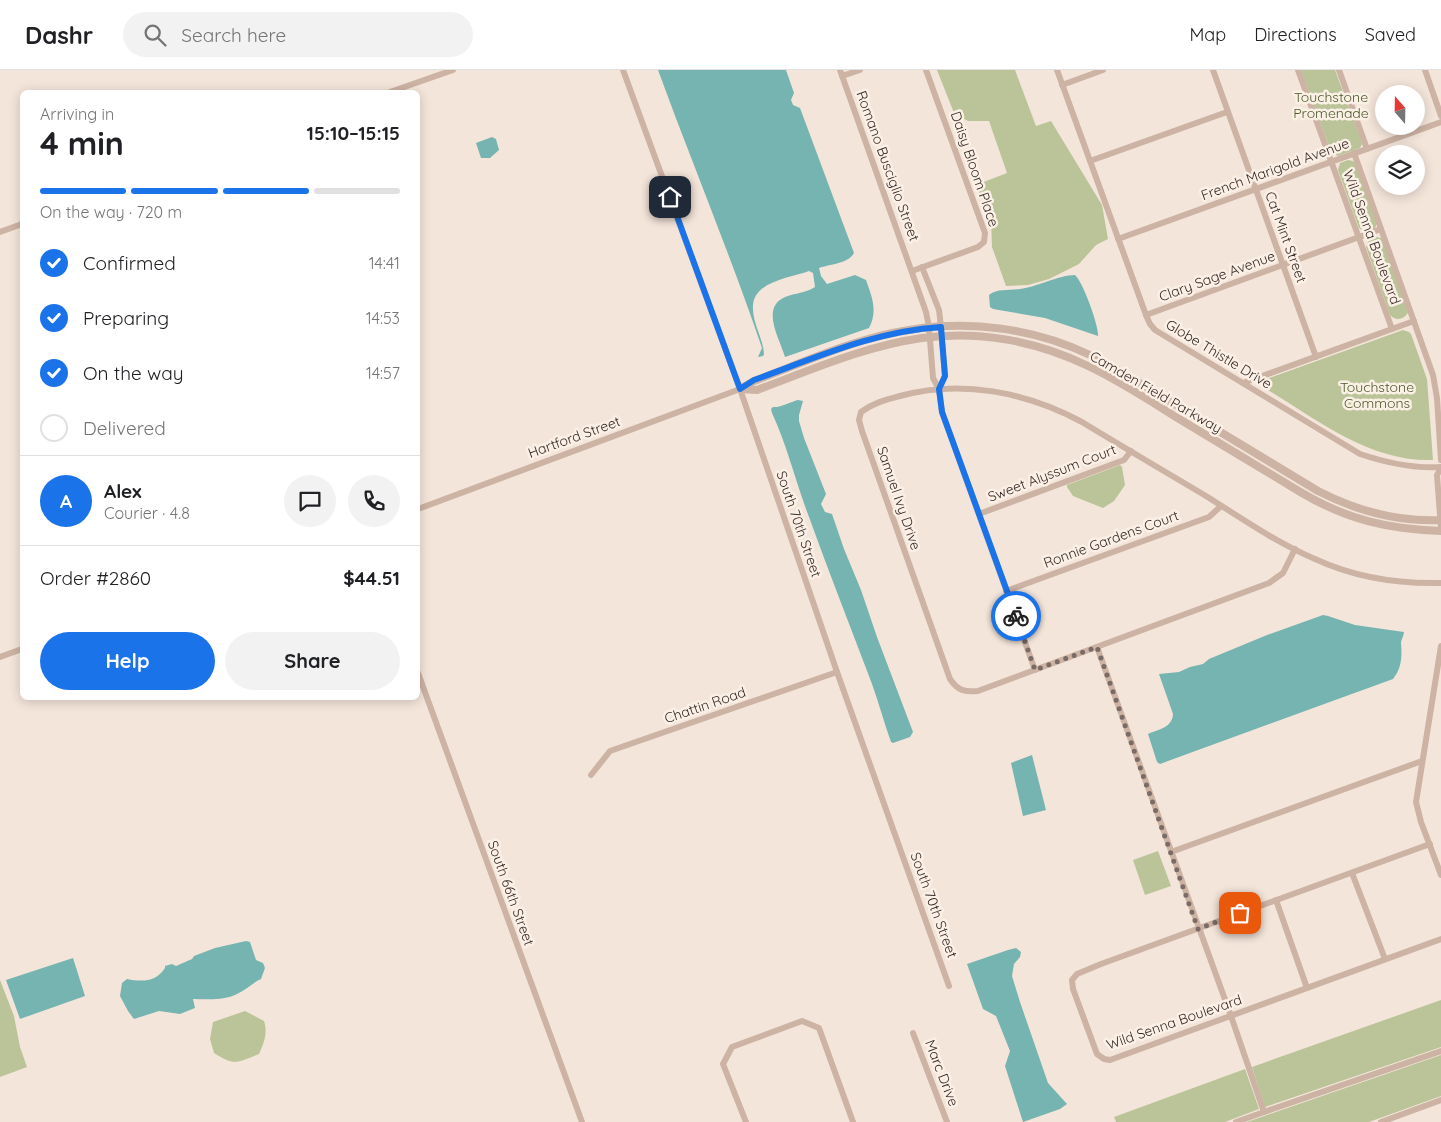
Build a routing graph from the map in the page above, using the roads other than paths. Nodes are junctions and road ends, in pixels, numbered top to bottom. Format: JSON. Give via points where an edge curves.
{"nodes":[{"id":1,"x":453,"y":70,"type":"edge"},
{"id":2,"x":623,"y":70,"type":"edge"},
{"id":3,"x":860,"y":70,"type":"edge"},
{"id":4,"x":926,"y":70,"type":"edge"},
{"id":5,"x":1057,"y":70,"type":"edge"},
{"id":6,"x":1104,"y":70,"type":"edge"},
{"id":7,"x":1213,"y":70,"type":"edge"},
{"id":8,"x":1298,"y":70,"type":"edge"},
{"id":9,"x":1339,"y":70,"type":"edge"},
{"id":10,"x":1425,"y":70,"type":"edge"},
{"id":11,"x":841,"y":73,"type":"edge"},
{"id":12,"x":1062,"y":85,"type":"junction"},
{"id":13,"x":396,"y":90,"type":"edge"},
{"id":14,"x":1227,"y":112,"type":"junction"},
{"id":15,"x":1441,"y":116,"type":"edge"},
{"id":16,"x":1441,"y":122,"type":"edge"},
{"id":17,"x":1367,"y":149,"type":"junction"},
{"id":18,"x":1354,"y":154,"type":"junction"},
{"id":19,"x":1090,"y":161,"type":"junction"},
{"id":20,"x":1331,"y":162,"type":"junction"},
{"id":21,"x":1255,"y":189,"type":"junction"},
{"id":22,"x":20,"y":225,"type":"edge"},
{"id":23,"x":1381,"y":230,"type":"junction"},
{"id":24,"x":0,"y":232,"type":"edge"},
{"id":25,"x":1358,"y":238,"type":"junction"},
{"id":26,"x":1118,"y":239,"type":"junction"},
{"id":27,"x":1283,"y":265,"type":"junction"},
{"id":28,"x":922,"y":267,"type":"junction"},
{"id":29,"x":912,"y":271,"type":"junction"},
{"id":30,"x":1146,"y":315,"type":"junction"},
{"id":31,"x":1414,"y":321,"type":"junction"},
{"id":32,"x":929,"y":327,"type":"junction"},
{"id":33,"x":941,"y":327,"type":"junction"},
{"id":34,"x":1392,"y":329,"type":"junction"},
{"id":35,"x":942,"y":336,"type":"junction"},
{"id":36,"x":930,"y":337,"type":"junction"},
{"id":37,"x":1316,"y":357,"type":"junction"},
{"id":38,"x":1244,"y":384,"type":"junction"},
{"id":39,"x":740,"y":389,"type":"junction"},
{"id":40,"x":939,"y":389,"type":"junction"},
{"id":41,"x":1439,"y":398,"type":"edge"},
{"id":42,"x":1131,"y":452,"type":"junction"},
{"id":43,"x":1441,"y":460,"type":"edge"},
{"id":44,"x":1441,"y":467,"type":"edge"},
{"id":45,"x":1221,"y":506,"type":"junction"},
{"id":46,"x":420,"y":508,"type":"edge"},
{"id":47,"x":979,"y":514,"type":"junction"},
{"id":48,"x":1441,"y":520,"type":"edge"},
{"id":49,"x":1441,"y":530,"type":"edge"},
{"id":50,"x":1295,"y":550,"type":"junction"},
{"id":51,"x":1441,"y":583,"type":"edge"},
{"id":52,"x":1006,"y":591,"type":"junction"},
{"id":53,"x":1441,"y":646,"type":"edge"},
{"id":54,"x":1097,"y":647,"type":"junction"},
{"id":55,"x":20,"y":651,"type":"edge"},
{"id":56,"x":0,"y":657,"type":"edge"},
{"id":57,"x":1035,"y":670,"type":"junction"},
{"id":58,"x":837,"y":672,"type":"junction"},
{"id":59,"x":420,"y":678,"type":"edge"},
{"id":60,"x":1422,"y":761,"type":"junction"},
{"id":61,"x":591,"y":775,"type":"dead end"},
{"id":62,"x":1430,"y":844,"type":"junction"},
{"id":63,"x":1170,"y":852,"type":"junction"},
{"id":64,"x":1352,"y":873,"type":"junction"},
{"id":65,"x":1441,"y":875,"type":"edge"},
{"id":66,"x":1276,"y":900,"type":"junction"},
{"id":67,"x":1198,"y":929,"type":"junction"},
{"id":68,"x":1441,"y":939,"type":"edge"},
{"id":69,"x":1385,"y":960,"type":"junction"},
{"id":70,"x":949,"y":986,"type":"dead end"},
{"id":71,"x":1307,"y":988,"type":"junction"},
{"id":72,"x":1231,"y":1016,"type":"junction"},
{"id":73,"x":913,"y":1033,"type":"dead end"},
{"id":74,"x":1441,"y":1051,"type":"edge"},
{"id":75,"x":1441,"y":1100,"type":"edge"},
{"id":76,"x":1264,"y":1112,"type":"junction"},
{"id":77,"x":582,"y":1122,"type":"edge"},
{"id":78,"x":746,"y":1122,"type":"edge"},
{"id":79,"x":853,"y":1122,"type":"edge"},
{"id":80,"x":947,"y":1122,"type":"edge"},
{"id":81,"x":1236,"y":1122,"type":"edge"},
{"id":82,"x":1381,"y":1122,"type":"edge"}],
"edges":[{"from":1,"to":13,"type":"street"},
{"from":2,"to":39,"type":"street","name":"South 70th Street"},
{"from":3,"to":11,"type":"street"},
{"from":4,"to":28,"type":"street","name":"Daisy Bloom Place","via":[[985,233],[984,242],[978,247]]},
{"from":5,"to":12,"type":"street","name":"Globe Thistle Drive"},
{"from":6,"to":12,"type":"street"},
{"from":7,"to":14,"type":"street","name":"Cat Mint Street"},
{"from":8,"to":20,"type":"street","name":"Wild Senna Boulevard"},
{"from":9,"to":17,"type":"street"},
{"from":10,"to":15,"type":"street"},
{"from":11,"to":29,"type":"street","name":"Romano Busciglio Street"},
{"from":12,"to":19,"type":"street","name":"Globe Thistle Drive"},
{"from":14,"to":19,"type":"street"},
{"from":14,"to":21,"type":"street","name":"Cat Mint Street"},
{"from":16,"to":17,"type":"street","name":"French Marigold Avenue"},
{"from":17,"to":18,"type":"street","name":"French Marigold Avenue"},
{"from":18,"to":20,"type":"street","name":"French Marigold Avenue"},
{"from":18,"to":23,"type":"street","name":"Wild Senna Boulevard"},
{"from":19,"to":26,"type":"street","name":"Globe Thistle Drive"},
{"from":20,"to":21,"type":"street","name":"French Marigold Avenue"},
{"from":20,"to":25,"type":"street","name":"Wild Senna Boulevard"},
{"from":21,"to":26,"type":"street","name":"French Marigold Avenue"},
{"from":21,"to":27,"type":"street","name":"Cat Mint Street"},
{"from":22,"to":24,"type":"street"},
{"from":23,"to":25,"type":"street","name":"Clary Sage Avenue"},
{"from":23,"to":31,"type":"street","name":"Wild Senna Boulevard"},
{"from":25,"to":27,"type":"street","name":"Clary Sage Avenue"},
{"from":25,"to":34,"type":"street","name":"Wild Senna Boulevard"},
{"from":26,"to":30,"type":"street","name":"Globe Thistle Drive"},
{"from":27,"to":30,"type":"street","name":"Clary Sage Avenue"},
{"from":27,"to":37,"type":"street","name":"Cat Mint Street"},
{"from":28,"to":29,"type":"street"},
{"from":28,"to":33,"type":"street","name":"Romano Busciglio Street","via":[[939,310]]},
{"from":29,"to":32,"type":"street","name":"Romano Busciglio Street"},
{"from":30,"to":38,"type":"street","name":"Globe Thistle Drive","via":[[1155,330]]},
{"from":31,"to":34,"type":"street"},
{"from":31,"to":41,"type":"street","name":"Wild Senna Boulevard"},
{"from":32,"to":33,"type":"street","name":"Camden Field Parkway"},
{"from":32,"to":36,"type":"street","name":"Romano Busciglio Street"},
{"from":32,"to":39,"type":"street","name":"Camden Field Parkway","via":[[869,339],[754,380]]},
{"from":33,"to":35,"type":"street","name":"Romano Busciglio Street"},
{"from":33,"to":48,"type":"street","name":"Camden Field Parkway","via":[[1001,329],[1068,346],[1113,367],[1338,501],[1386,516]]},
{"from":34,"to":37,"type":"street"},
{"from":35,"to":36,"type":"street","name":"Camden Field Parkway"},
{"from":35,"to":40,"type":"street","name":"Romano Busciglio Street","via":[[945,376]]},
{"from":35,"to":49,"type":"street","name":"Camden Field Parkway","via":[[1008,340],[1062,355],[1105,375],[1334,510],[1386,526]]},
{"from":36,"to":39,"type":"street","name":"Camden Field Parkway","via":[[866,351],[757,390]]},
{"from":36,"to":40,"type":"street","name":"Romano Busciglio Street","via":[[934,378]]},
{"from":37,"to":38,"type":"street"},
{"from":38,"to":44,"type":"street","name":"Globe Thistle Drive","via":[[1360,454],[1396,464]]},
{"from":39,"to":46,"type":"street","name":"Hartford Street"},
{"from":39,"to":58,"type":"street","name":"South 70th Street"},
{"from":40,"to":42,"type":"street","name":"Samuel Ivy Drive","via":[[978,390],[1022,397],[1070,415]]},
{"from":40,"to":47,"type":"street","name":"Romano Busciglio Street","via":[[942,412]]},
{"from":40,"to":57,"type":"street","name":"Samuel Ivy Drive","via":[[910,393],[868,406],[861,412],[859,420],[862,431],[954,686],[967,692],[978,691]]},
{"from":41,"to":43,"type":"street","name":"Wild Senna Boulevard"},
{"from":42,"to":45,"type":"street","name":"Samuel Ivy Drive"},
{"from":42,"to":47,"type":"street","name":"Sweet Alyssum Court","via":[[1124,460]]},
{"from":44,"to":48,"type":"street","via":[[1437,475]]},
{"from":45,"to":50,"type":"street","name":"Samuel Ivy Drive"},
{"from":45,"to":52,"type":"street","name":"Ronnie Gardens Court","via":[[1209,517]]},
{"from":47,"to":52,"type":"street","name":"Romano Busciglio Street"},
{"from":48,"to":49,"type":"street"},
{"from":50,"to":51,"type":"street","name":"Samuel Ivy Drive","via":[[1328,565],[1367,576]]},
{"from":50,"to":54,"type":"street","name":"Samuel Ivy Drive","via":[[1283,573],[1269,583]]},
{"from":52,"to":57,"type":"street","name":"Romano Busciglio Street"},
{"from":53,"to":60,"type":"street"},
{"from":54,"to":57,"type":"street","name":"Samuel Ivy Drive"},
{"from":54,"to":63,"type":"street"},
{"from":55,"to":56,"type":"street"},
{"from":58,"to":61,"type":"street","name":"Chattin Road","via":[[610,751]]},
{"from":58,"to":70,"type":"street","name":"South 70th Street"},
{"from":59,"to":77,"type":"street","name":"South 66th Street"},
{"from":60,"to":62,"type":"street","via":[[1416,802]]},
{"from":60,"to":63,"type":"street"},
{"from":62,"to":64,"type":"street","name":"Wild Senna Boulevard"},
{"from":62,"to":65,"type":"street"},
{"from":63,"to":67,"type":"street"},
{"from":64,"to":66,"type":"street","name":"Wild Senna Boulevard"},
{"from":64,"to":69,"type":"street"},
{"from":66,"to":67,"type":"street","name":"Wild Senna Boulevard"},
{"from":66,"to":71,"type":"street"},
{"from":67,"to":72,"type":"street"},
{"from":67,"to":72,"type":"street","name":"Wild Senna Boulevard","via":[[1077,974],[1072,980],[1073,989],[1084,1022],[1097,1054],[1110,1060]]},
{"from":68,"to":69,"type":"street","name":"Wild Senna Boulevard"},
{"from":69,"to":71,"type":"street","name":"Wild Senna Boulevard"},
{"from":71,"to":72,"type":"street","name":"Wild Senna Boulevard"},
{"from":72,"to":76,"type":"street"},
{"from":73,"to":80,"type":"street","name":"Marc Drive"},
{"from":74,"to":76,"type":"street"},
{"from":75,"to":82,"type":"street"},
{"from":76,"to":81,"type":"street"},
{"from":78,"to":79,"type":"street","via":[[723,1064],[732,1047],[802,1021],[818,1028]]}]}
